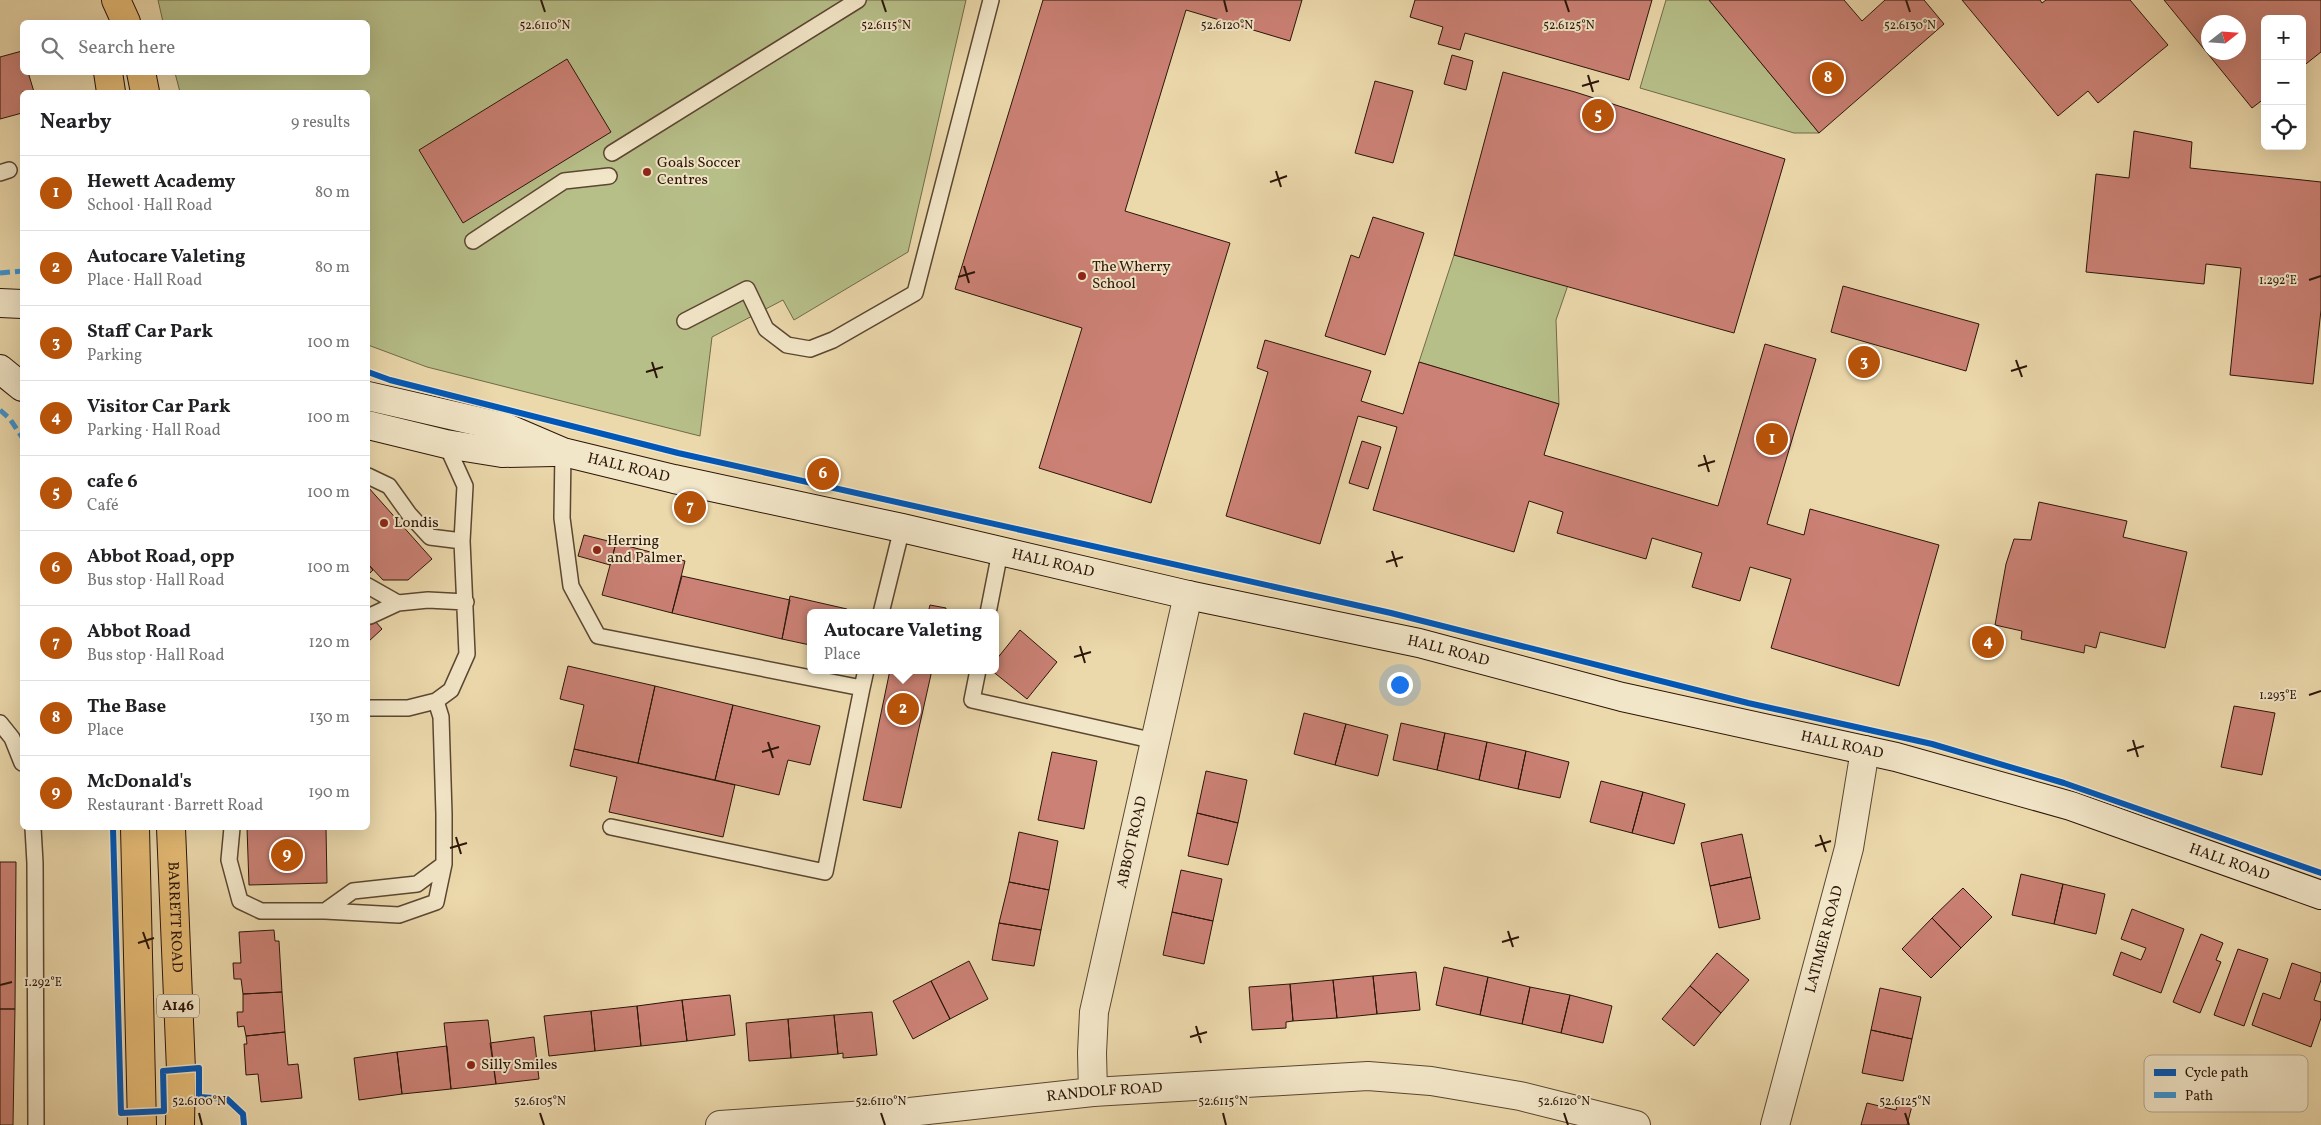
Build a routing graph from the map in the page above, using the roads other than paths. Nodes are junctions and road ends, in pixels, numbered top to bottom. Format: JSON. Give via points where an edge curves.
{"nodes":[{"id":1,"x":107,"y":0,"type":"edge"},
{"id":2,"x":116,"y":0,"type":"edge"},
{"id":3,"x":858,"y":0,"type":"edge"},
{"id":4,"x":991,"y":0,"type":"edge"},
{"id":5,"x":105,"y":20,"type":"edge"},
{"id":6,"x":125,"y":20,"type":"edge"},
{"id":7,"x":108,"y":75,"type":"edge"},
{"id":8,"x":142,"y":75,"type":"edge"},
{"id":9,"x":111,"y":90,"type":"edge"},
{"id":10,"x":145,"y":90,"type":"edge"},
{"id":11,"x":612,"y":153,"type":"dead end"},
{"id":12,"x":609,"y":176,"type":"dead end"},
{"id":13,"x":473,"y":241,"type":"dead end"},
{"id":14,"x":0,"y":304,"type":"edge"},
{"id":15,"x":20,"y":304,"type":"edge"},
{"id":16,"x":685,"y":321,"type":"dead end"},
{"id":17,"x":0,"y":369,"type":"edge"},
{"id":18,"x":20,"y":385,"type":"edge"},
{"id":19,"x":370,"y":396,"type":"edge"},
{"id":20,"x":370,"y":425,"type":"edge"},
{"id":21,"x":446,"y":444,"type":"junction"},
{"id":22,"x":563,"y":452,"type":"junction"},
{"id":23,"x":370,"y":477,"type":"edge"},
{"id":24,"x":902,"y":528,"type":"junction"},
{"id":25,"x":462,"y":541,"type":"junction"},
{"id":26,"x":1000,"y":552,"type":"junction"},
{"id":27,"x":370,"y":590,"type":"edge"},
{"id":28,"x":1188,"y":595,"type":"junction"},
{"id":29,"x":466,"y":602,"type":"junction"},
{"id":30,"x":398,"y":603,"type":"junction"},
{"id":31,"x":882,"y":609,"type":"edge"},
{"id":32,"x":989,"y":609,"type":"edge"},
{"id":33,"x":370,"y":616,"type":"dead end"},
{"id":34,"x":865,"y":674,"type":"edge"},
{"id":35,"x":977,"y":674,"type":"edge"},
{"id":36,"x":862,"y":688,"type":"junction"},
{"id":37,"x":436,"y":701,"type":"junction"},
{"id":38,"x":370,"y":708,"type":"edge"},
{"id":39,"x":0,"y":723,"type":"edge"},
{"id":40,"x":1154,"y":740,"type":"junction"},
{"id":41,"x":1865,"y":750,"type":"junction"},
{"id":42,"x":20,"y":758,"type":"edge"},
{"id":43,"x":611,"y":827,"type":"dead end"},
{"id":44,"x":33,"y":830,"type":"edge"},
{"id":45,"x":135,"y":830,"type":"edge"},
{"id":46,"x":171,"y":830,"type":"edge"},
{"id":47,"x":232,"y":830,"type":"edge"},
{"id":48,"x":444,"y":864,"type":"junction"},
{"id":49,"x":2321,"y":895,"type":"edge"},
{"id":50,"x":325,"y":911,"type":"junction"},
{"id":51,"x":1093,"y":1092,"type":"junction"},
{"id":52,"x":36,"y":1125,"type":"edge"},
{"id":53,"x":142,"y":1125,"type":"edge"},
{"id":54,"x":180,"y":1125,"type":"edge"},
{"id":55,"x":720,"y":1125,"type":"edge"},
{"id":56,"x":1636,"y":1125,"type":"edge"},
{"id":57,"x":1775,"y":1125,"type":"edge"}],
"edges":[{"from":1,"to":5,"type":"highway"},
{"from":2,"to":6,"type":"highway"},
{"from":3,"to":11,"type":"lane"},
{"from":4,"to":16,"type":"lane","via":[[914,293],[833,340],[810,349],[786,345],[766,329],[747,289]]},
{"from":7,"to":9,"type":"highway"},
{"from":8,"to":10,"type":"highway"},
{"from":12,"to":13,"type":"lane","via":[[564,181]]},
{"from":14,"to":15,"type":"street"},
{"from":17,"to":18,"type":"street"},
{"from":19,"to":22,"type":"street","name":"HALL ROAD","via":[[507,428]]},
{"from":20,"to":21,"type":"street","name":"HALL ROAD"},
{"from":21,"to":22,"type":"street","name":"HALL ROAD","via":[[502,453]]},
{"from":21,"to":25,"type":"lane","via":[[465,486]]},
{"from":22,"to":24,"type":"street","name":"HALL ROAD"},
{"from":22,"to":36,"type":"lane","via":[[562,518],[571,586],[598,636]]},
{"from":23,"to":25,"type":"lane","via":[[389,486],[430,538]]},
{"from":24,"to":26,"type":"street","name":"HALL ROAD"},
{"from":24,"to":31,"type":"lane"},
{"from":25,"to":29,"type":"lane"},
{"from":26,"to":28,"type":"street","name":"HALL ROAD"},
{"from":26,"to":32,"type":"lane"},
{"from":27,"to":30,"type":"lane"},
{"from":28,"to":40,"type":"street","name":"ABBOT ROAD"},
{"from":28,"to":41,"type":"street","name":"HALL ROAD","via":[[1419,643],[1622,697]]},
{"from":29,"to":30,"type":"lane","via":[[428,600]]},
{"from":29,"to":37,"type":"lane","via":[[467,654],[452,690]]},
{"from":30,"to":33,"type":"lane"},
{"from":34,"to":36,"type":"lane"},
{"from":35,"to":40,"type":"lane","via":[[972,700]]},
{"from":36,"to":43,"type":"lane","via":[[825,872]]},
{"from":37,"to":38,"type":"lane","via":[[408,708]]},
{"from":37,"to":48,"type":"lane","via":[[441,717]]},
{"from":39,"to":42,"type":"lane","via":[[12,738]]},
{"from":40,"to":51,"type":"street","name":"ABBOT ROAD","via":[[1094,1012]]},
{"from":41,"to":49,"type":"street","name":"HALL ROAD","via":[[2071,806]]},
{"from":41,"to":57,"type":"street","name":"LATIMER ROAD","via":[[1849,848]]},
{"from":44,"to":52,"type":"lane"},
{"from":45,"to":53,"type":"highway","number":"A146"},
{"from":46,"to":54,"type":"highway","name":"BARRETT ROAD","number":"A146","via":[[181,1070]]},
{"from":47,"to":50,"type":"lane","via":[[229,860],[240,901],[261,911]]},
{"from":48,"to":50,"type":"lane","via":[[417,884],[352,890]]},
{"from":48,"to":50,"type":"lane","via":[[436,902],[399,915]]},
{"from":51,"to":55,"type":"street","name":"RANDOLF ROAD","via":[[910,1112]]},
{"from":51,"to":56,"type":"street","name":"RANDOLF ROAD","via":[[1368,1076],[1432,1081],[1520,1096]]}]}
